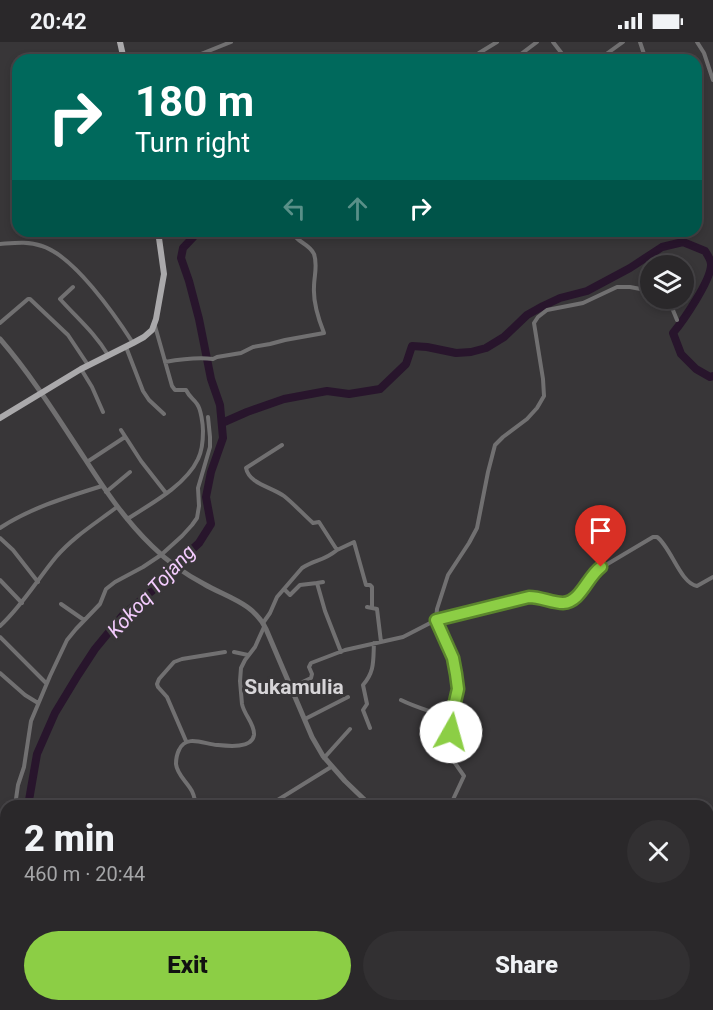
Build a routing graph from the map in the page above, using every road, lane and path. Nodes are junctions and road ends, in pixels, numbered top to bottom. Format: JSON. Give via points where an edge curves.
{"nodes":[{"id":1,"x":231,"y":42,"type":"edge"},
{"id":2,"x":497,"y":42,"type":"edge"},
{"id":3,"x":537,"y":42,"type":"edge"},
{"id":4,"x":553,"y":42,"type":"edge"},
{"id":5,"x":623,"y":42,"type":"edge"},
{"id":6,"x":697,"y":42,"type":"edge"},
{"id":7,"x":201,"y":54,"type":"edge"},
{"id":8,"x":478,"y":54,"type":"edge"},
{"id":9,"x":521,"y":54,"type":"edge"},
{"id":10,"x":562,"y":54,"type":"edge"},
{"id":11,"x":606,"y":54,"type":"edge"},
{"id":12,"x":713,"y":80,"type":"edge"},
{"id":13,"x":159,"y":237,"type":"edge"},
{"id":14,"x":295,"y":237,"type":"edge"},
{"id":15,"x":0,"y":244,"type":"edge"},
{"id":16,"x":73,"y":287,"type":"dead end"},
{"id":17,"x":640,"y":289,"type":"edge"},
{"id":18,"x":673,"y":309,"type":"edge"},
{"id":19,"x":677,"y":320,"type":"dead end"},
{"id":20,"x":0,"y":323,"type":"edge"},
{"id":21,"x":154,"y":325,"type":"junction"},
{"id":22,"x":1,"y":341,"type":"edge"},
{"id":23,"x":134,"y":343,"type":"junction"},
{"id":24,"x":126,"y":347,"type":"junction"},
{"id":25,"x":108,"y":355,"type":"junction"},
{"id":26,"x":165,"y":363,"type":"junction"},
{"id":27,"x":85,"y":367,"type":"junction"},
{"id":28,"x":41,"y":393,"type":"junction"},
{"id":29,"x":104,"y":412,"type":"dead end"},
{"id":30,"x":164,"y":414,"type":"dead end"},
{"id":31,"x":208,"y":417,"type":"dead end"},
{"id":32,"x":0,"y":418,"type":"edge"},
{"id":33,"x":121,"y":430,"type":"dead end"},
{"id":34,"x":125,"y":437,"type":"junction"},
{"id":35,"x":282,"y":445,"type":"dead end"},
{"id":36,"x":87,"y":462,"type":"junction"},
{"id":37,"x":130,"y":472,"type":"dead end"},
{"id":38,"x":102,"y":486,"type":"junction"},
{"id":39,"x":106,"y":492,"type":"junction"},
{"id":40,"x":166,"y":493,"type":"junction"},
{"id":41,"x":117,"y":507,"type":"junction"},
{"id":42,"x":127,"y":519,"type":"junction"},
{"id":43,"x":0,"y":528,"type":"edge"},
{"id":44,"x":0,"y":538,"type":"edge"},
{"id":45,"x":337,"y":550,"type":"junction"},
{"id":46,"x":161,"y":555,"type":"junction"},
{"id":47,"x":713,"y":577,"type":"edge"},
{"id":48,"x":0,"y":580,"type":"edge"},
{"id":49,"x":38,"y":582,"type":"junction"},
{"id":50,"x":284,"y":589,"type":"junction"},
{"id":51,"x":22,"y":603,"type":"junction"},
{"id":52,"x":61,"y":604,"type":"dead end"},
{"id":53,"x":83,"y":619,"type":"junction"},
{"id":54,"x":436,"y":620,"type":"junction"},
{"id":55,"x":264,"y":624,"type":"junction"},
{"id":56,"x":0,"y":626,"type":"edge"},
{"id":57,"x":0,"y":637,"type":"edge"},
{"id":58,"x":381,"y":642,"type":"junction"},
{"id":59,"x":374,"y":643,"type":"junction"},
{"id":60,"x":225,"y":652,"type":"dead end"},
{"id":61,"x":234,"y":652,"type":"dead end"},
{"id":62,"x":340,"y":652,"type":"junction"},
{"id":63,"x":248,"y":655,"type":"junction"},
{"id":64,"x":0,"y":673,"type":"edge"},
{"id":65,"x":47,"y":683,"type":"junction"},
{"id":66,"x":291,"y":687,"type":"junction"},
{"id":67,"x":348,"y":697,"type":"dead end"},
{"id":68,"x":401,"y":700,"type":"dead end"},
{"id":69,"x":38,"y":703,"type":"junction"},
{"id":70,"x":304,"y":719,"type":"junction"},
{"id":71,"x":451,"y":719,"type":"junction"},
{"id":72,"x":369,"y":728,"type":"dead end"},
{"id":73,"x":350,"y":729,"type":"dead end"},
{"id":74,"x":186,"y":741,"type":"junction"},
{"id":75,"x":324,"y":758,"type":"junction"},
{"id":76,"x":331,"y":767,"type":"junction"},
{"id":77,"x":16,"y":800,"type":"edge"},
{"id":78,"x":195,"y":800,"type":"edge"},
{"id":79,"x":278,"y":800,"type":"edge"},
{"id":80,"x":365,"y":800,"type":"edge"},
{"id":81,"x":453,"y":800,"type":"edge"}],
"edges":[{"from":1,"to":7,"type":"street"},
{"from":2,"to":8,"type":"street"},
{"from":3,"to":9,"type":"street"},
{"from":4,"to":10,"type":"street"},
{"from":5,"to":11,"type":"street"},
{"from":6,"to":12,"type":"street"},
{"from":13,"to":21,"type":"main road","via":[[164,273]]},
{"from":14,"to":26,"type":"street","via":[[314,254],[316,313],[323,331],[246,352]]},
{"from":15,"to":23,"type":"street","via":[[31,243],[57,254],[89,284]]},
{"from":16,"to":25,"type":"street","via":[[60,299],[90,329]]},
{"from":17,"to":54,"type":"street","via":[[617,287],[583,303],[547,310],[535,320],[544,396],[527,419],[495,445],[477,528],[448,575]]},
{"from":18,"to":19,"type":"street"},
{"from":20,"to":27,"type":"street","via":[[30,299],[68,335]]},
{"from":21,"to":23,"type":"main road"},
{"from":21,"to":26,"type":"street"},
{"from":22,"to":28,"type":"street"},
{"from":23,"to":24,"type":"main road"},
{"from":24,"to":25,"type":"main road"},
{"from":24,"to":30,"type":"street","via":[[142,391]]},
{"from":25,"to":27,"type":"main road"},
{"from":26,"to":40,"type":"street","via":[[173,388],[185,389],[197,404],[203,432],[198,459]]},
{"from":27,"to":28,"type":"main road"},
{"from":27,"to":29,"type":"street"},
{"from":28,"to":32,"type":"main road"},
{"from":28,"to":36,"type":"street"},
{"from":31,"to":46,"type":"street","via":[[210,447],[198,488],[197,518]]},
{"from":33,"to":34,"type":"street"},
{"from":34,"to":36,"type":"street"},
{"from":34,"to":40,"type":"street"},
{"from":35,"to":45,"type":"street","via":[[246,468],[247,474],[280,494],[313,523],[319,522]]},
{"from":36,"to":38,"type":"street"},
{"from":37,"to":39,"type":"street"},
{"from":38,"to":39,"type":"street"},
{"from":38,"to":43,"type":"street","via":[[49,504]]},
{"from":39,"to":41,"type":"street"},
{"from":40,"to":42,"type":"street"},
{"from":41,"to":42,"type":"street"},
{"from":41,"to":49,"type":"street","via":[[66,546]]},
{"from":42,"to":46,"type":"street"},
{"from":44,"to":49,"type":"street"},
{"from":45,"to":50,"type":"street","via":[[304,566]]},
{"from":45,"to":58,"type":"street","via":[[355,543],[366,585],[372,587],[370,608],[377,608]]},
{"from":46,"to":53,"type":"street","via":[[106,589],[100,604]]},
{"from":46,"to":55,"type":"street","via":[[208,587],[243,604]]},
{"from":47,"to":54,"type":"street","via":[[698,586],[691,584],[661,540],[653,537],[594,572],[569,602],[529,597]]},
{"from":48,"to":51,"type":"street"},
{"from":49,"to":51,"type":"street"},
{"from":50,"to":55,"type":"street"},
{"from":50,"to":62,"type":"street","via":[[290,595],[300,585],[320,582],[325,611]]},
{"from":51,"to":56,"type":"street"},
{"from":52,"to":53,"type":"street"},
{"from":53,"to":65,"type":"street","via":[[67,640]]},
{"from":54,"to":58,"type":"street","via":[[403,637]]},
{"from":54,"to":71,"type":"street","via":[[456,674],[457,696]]},
{"from":55,"to":63,"type":"street"},
{"from":55,"to":66,"type":"street"},
{"from":57,"to":65,"type":"street"},
{"from":58,"to":59,"type":"street"},
{"from":59,"to":62,"type":"street"},
{"from":59,"to":72,"type":"street","via":[[371,673],[363,685],[367,704],[363,710]]},
{"from":60,"to":74,"type":"street","via":[[174,662],[159,679],[158,687],[167,696]]},
{"from":61,"to":63,"type":"street"},
{"from":62,"to":66,"type":"street","via":[[311,663],[311,678]]},
{"from":63,"to":74,"type":"street","via":[[242,668],[241,691],[243,709],[253,731],[250,743],[225,746]]},
{"from":64,"to":69,"type":"street"},
{"from":65,"to":69,"type":"street"},
{"from":66,"to":70,"type":"street"},
{"from":67,"to":70,"type":"street"},
{"from":68,"to":71,"type":"street"},
{"from":69,"to":77,"type":"street"},
{"from":70,"to":75,"type":"street"},
{"from":71,"to":81,"type":"street","via":[[447,744],[464,776]]},
{"from":73,"to":75,"type":"street"},
{"from":74,"to":78,"type":"street","via":[[176,760],[179,774]]},
{"from":75,"to":76,"type":"street"},
{"from":76,"to":79,"type":"street"},
{"from":76,"to":80,"type":"street"}]}
